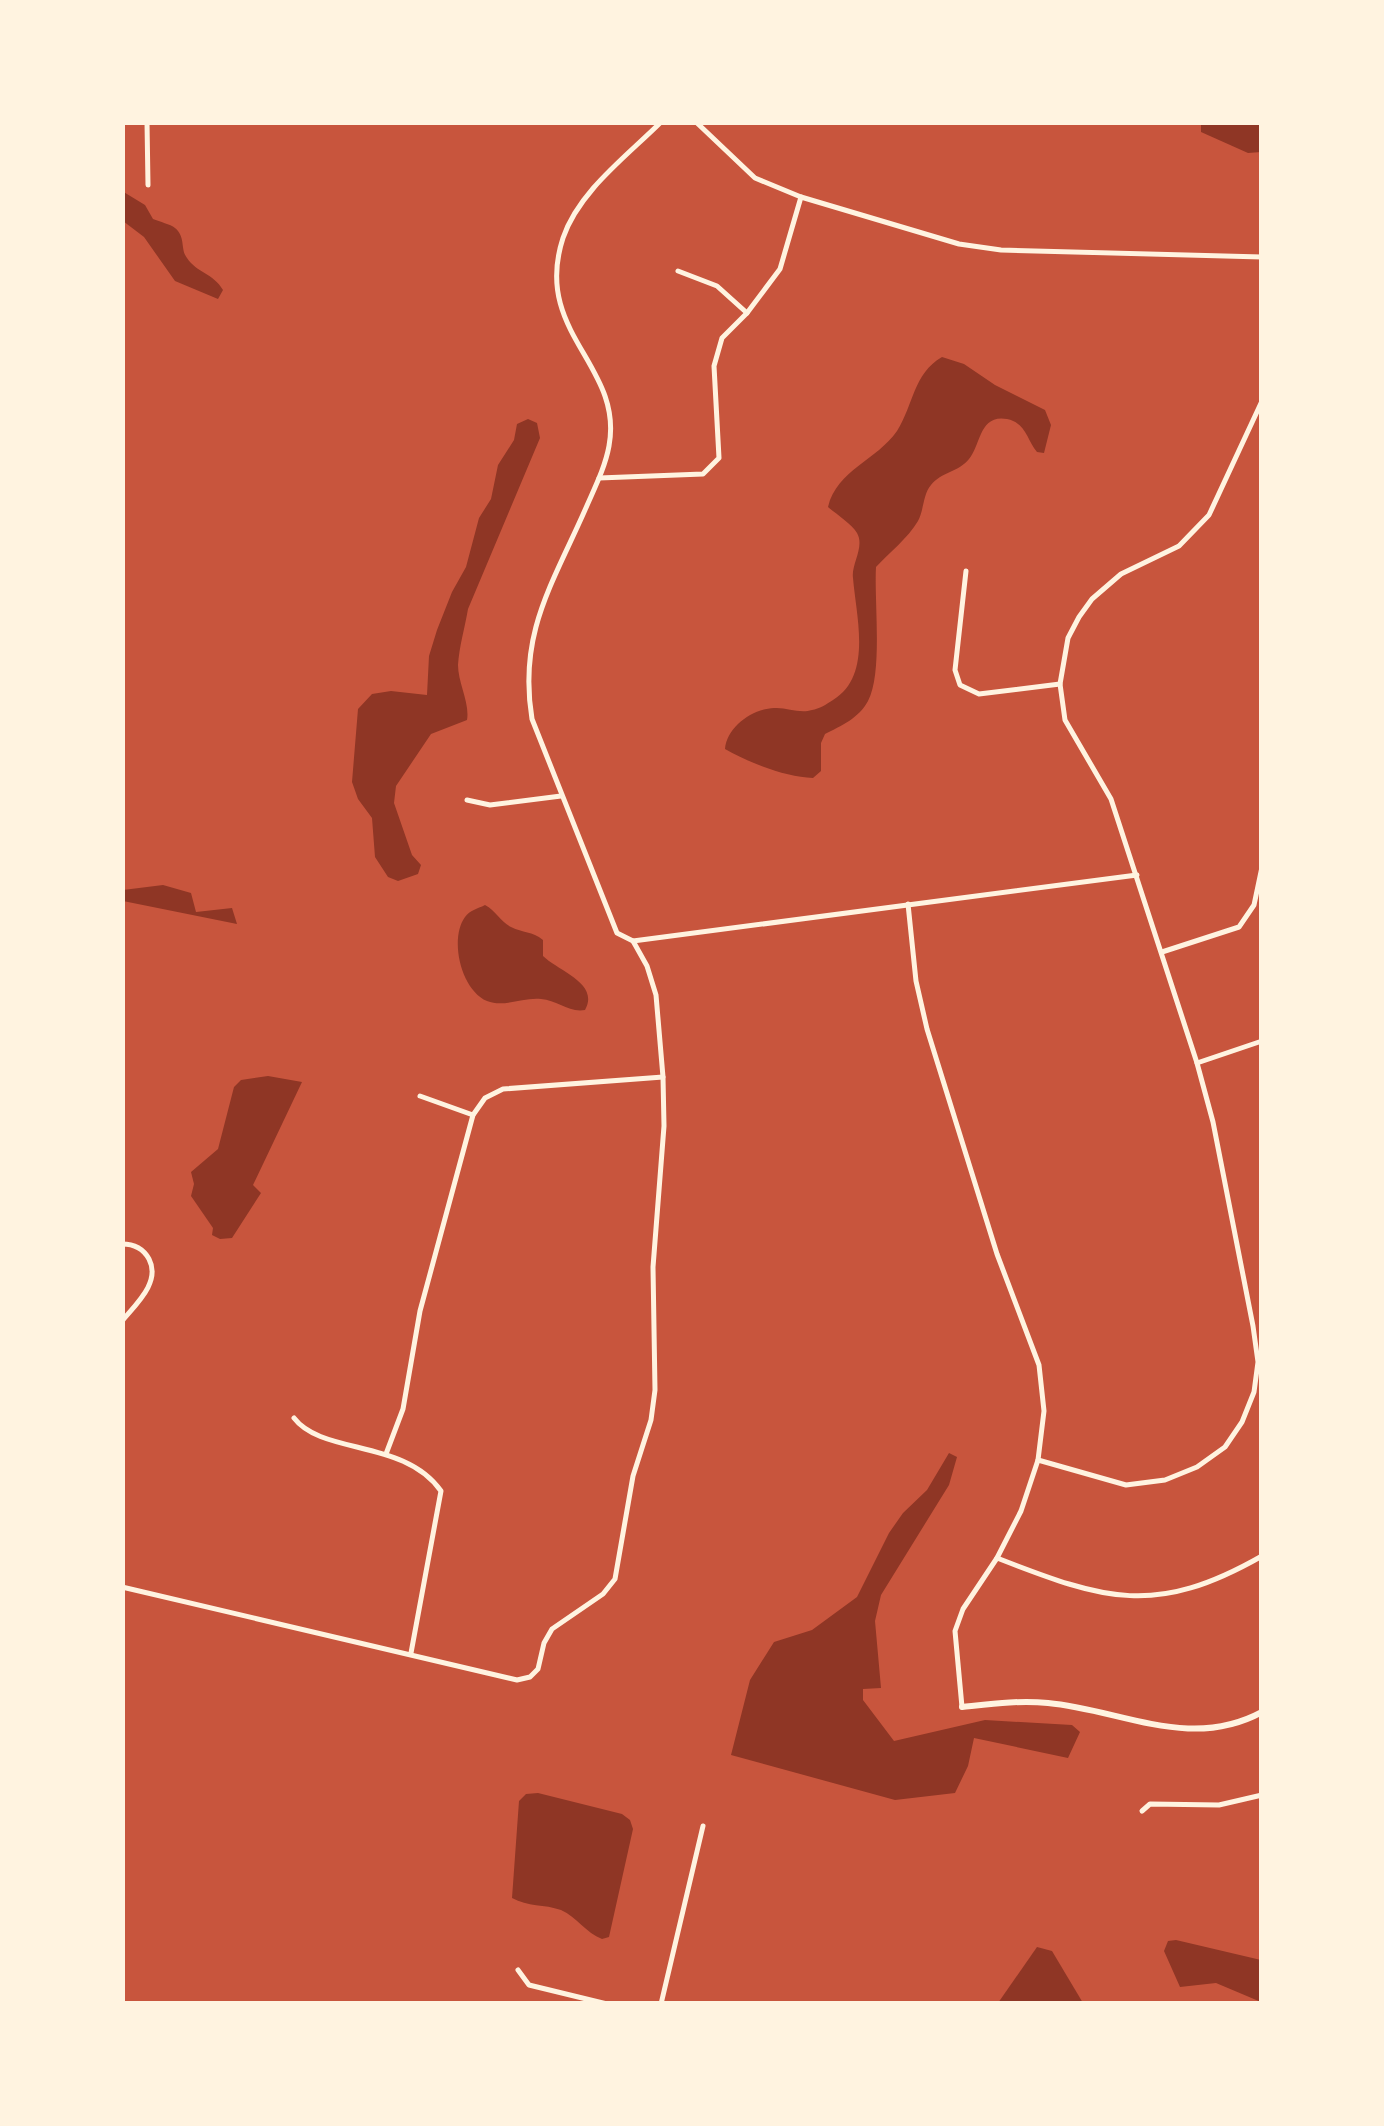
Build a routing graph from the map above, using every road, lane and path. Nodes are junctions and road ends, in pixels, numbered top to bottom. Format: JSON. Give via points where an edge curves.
{"nodes":[{"id":1,"x":147,"y":122,"type":"edge"},
{"id":2,"x":661,"y":122,"type":"edge"},
{"id":3,"x":696,"y":122,"type":"edge"},
{"id":4,"x":148,"y":184,"type":"dead end"},
{"id":5,"x":801,"y":197,"type":"junction"},
{"id":6,"x":1262,"y":257,"type":"edge"},
{"id":7,"x":678,"y":272,"type":"dead end"},
{"id":8,"x":747,"y":313,"type":"junction"},
{"id":9,"x":1262,"y":401,"type":"edge"},
{"id":10,"x":599,"y":478,"type":"junction"},
{"id":11,"x":966,"y":571,"type":"dead end"},
{"id":12,"x":1060,"y":684,"type":"junction"},
{"id":13,"x":562,"y":796,"type":"junction"},
{"id":14,"x":468,"y":800,"type":"dead end"},
{"id":15,"x":1262,"y":867,"type":"edge"},
{"id":16,"x":1137,"y":875,"type":"junction"},
{"id":17,"x":908,"y":904,"type":"junction"},
{"id":18,"x":633,"y":941,"type":"junction"},
{"id":19,"x":1162,"y":952,"type":"junction"},
{"id":20,"x":1262,"y":1041,"type":"edge"},
{"id":21,"x":1197,"y":1063,"type":"junction"},
{"id":22,"x":662,"y":1077,"type":"junction"},
{"id":23,"x":420,"y":1096,"type":"dead end"},
{"id":24,"x":473,"y":1115,"type":"junction"},
{"id":25,"x":122,"y":1244,"type":"edge"},
{"id":26,"x":122,"y":1322,"type":"edge"},
{"id":27,"x":1258,"y":1325,"type":"edge"},
{"id":28,"x":294,"y":1418,"type":"dead end"},
{"id":29,"x":386,"y":1454,"type":"junction"},
{"id":30,"x":1038,"y":1460,"type":"junction"},
{"id":31,"x":1262,"y":1556,"type":"edge"},
{"id":32,"x":997,"y":1558,"type":"junction"},
{"id":33,"x":122,"y":1587,"type":"edge"},
{"id":34,"x":411,"y":1652,"type":"junction"},
{"id":35,"x":962,"y":1706,"type":"joint"},
{"id":36,"x":1262,"y":1712,"type":"edge"},
{"id":37,"x":1262,"y":1795,"type":"edge"},
{"id":38,"x":1142,"y":1811,"type":"dead end"},
{"id":39,"x":703,"y":1826,"type":"dead end"},
{"id":40,"x":518,"y":1970,"type":"dead end"},
{"id":41,"x":607,"y":2004,"type":"edge"},
{"id":42,"x":662,"y":2004,"type":"edge"}],
"edges":[{"from":1,"to":4,"type":"street"},
{"from":2,"to":10,"type":"street","via":[[577,210],[557,266],[564,320],[609,406],[610,444]]},
{"from":3,"to":5,"type":"street","via":[[755,178]]},
{"from":5,"to":6,"type":"street","via":[[1001,250]]},
{"from":5,"to":8,"type":"street","via":[[780,270]]},
{"from":7,"to":8,"type":"street","via":[[717,286]]},
{"from":8,"to":10,"type":"street","via":[[722,338],[714,366],[719,458],[703,474]]},
{"from":9,"to":12,"type":"street","via":[[1209,515],[1179,546],[1121,574],[1078,616]]},
{"from":10,"to":13,"type":"street","via":[[535,624],[528,658],[532,719]]},
{"from":11,"to":12,"type":"street","via":[[960,685],[979,694]]},
{"from":12,"to":16,"type":"street","via":[[1065,720],[1111,799]]},
{"from":13,"to":14,"type":"street"},
{"from":13,"to":18,"type":"street","via":[[617,933]]},
{"from":15,"to":19,"type":"street","via":[[1254,905],[1239,928]]},
{"from":16,"to":17,"type":"street"},
{"from":16,"to":19,"type":"street"},
{"from":17,"to":18,"type":"street"},
{"from":17,"to":30,"type":"street","via":[[927,1029],[996,1254],[1039,1364],[1044,1411]]},
{"from":18,"to":22,"type":"street","via":[[656,995]]},
{"from":19,"to":21,"type":"street"},
{"from":20,"to":21,"type":"street"},
{"from":21,"to":27,"type":"street"},
{"from":22,"to":24,"type":"street","via":[[503,1089]]},
{"from":22,"to":34,"type":"street","via":[[654,1390],[614,1579],[552,1630],[530,1677],[517,1680]]},
{"from":23,"to":24,"type":"street"},
{"from":24,"to":29,"type":"street","via":[[420,1311],[403,1409]]},
{"from":25,"to":26,"type":"street","via":[[146,1253],[153,1268],[149,1287]]},
{"from":27,"to":30,"type":"street","via":[[1254,1392],[1242,1422],[1225,1447],[1197,1468],[1126,1485]]},
{"from":28,"to":29,"type":"street","via":[[311,1433]]},
{"from":29,"to":34,"type":"street","via":[[430,1475],[441,1491]]},
{"from":30,"to":32,"type":"street"},
{"from":31,"to":32,"type":"street","via":[[1184,1591],[1128,1598],[1072,1587]]},
{"from":32,"to":35,"type":"street","via":[[956,1631]]},
{"from":33,"to":34,"type":"street"},
{"from":35,"to":36,"type":"street","via":[[1051,1703],[1180,1730],[1211,1730]]},
{"from":37,"to":38,"type":"street","via":[[1220,1805],[1150,1804]]},
{"from":39,"to":42,"type":"street"},
{"from":40,"to":41,"type":"street","via":[[529,1985]]}]}
